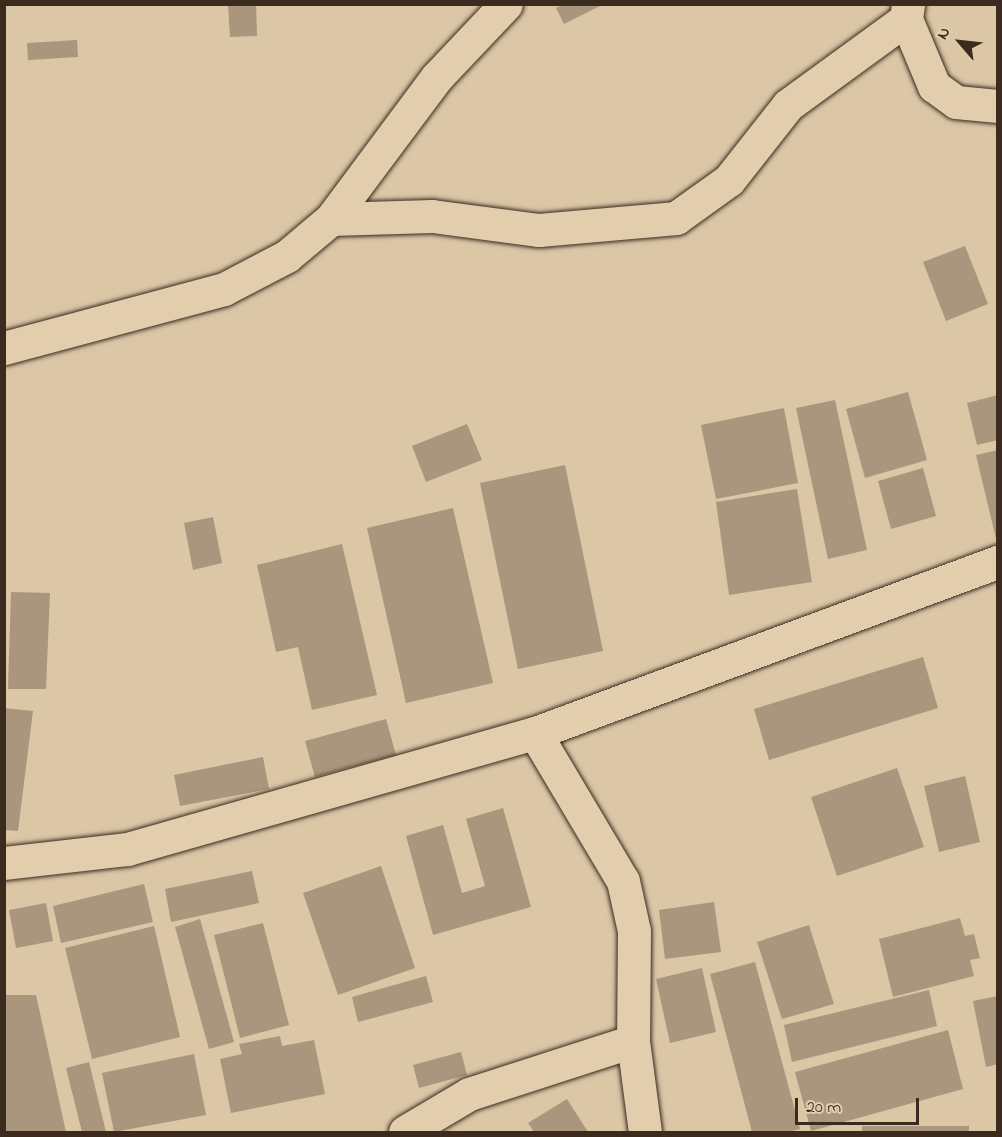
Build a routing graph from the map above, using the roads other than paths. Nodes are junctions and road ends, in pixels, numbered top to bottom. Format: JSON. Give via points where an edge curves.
{"nodes":[{"id":1,"x":506,"y":4,"type":"edge"},
{"id":2,"x":907,"y":12,"type":"edge"},
{"id":3,"x":998,"y":106,"type":"edge"},
{"id":4,"x":331,"y":219,"type":"junction"},
{"id":5,"x":4,"y":348,"type":"edge"},
{"id":6,"x":998,"y":562,"type":"edge"},
{"id":7,"x":535,"y":733,"type":"junction"},
{"id":8,"x":4,"y":863,"type":"edge"},
{"id":9,"x":633,"y":1041,"type":"junction"},
{"id":10,"x":405,"y":1132,"type":"edge"},
{"id":11,"x":645,"y":1132,"type":"edge"}],
"edges":[{"from":1,"to":4,"type":"street","via":[[437,77]]},
{"from":2,"to":3,"type":"street","via":[[934,86],[956,102]]},
{"from":2,"to":4,"type":"street","via":[[788,105],[729,180],[676,218],[539,230],[432,216]]},
{"from":4,"to":5,"type":"street","via":[[287,256],[224,289]]},
{"from":6,"to":7,"type":"street"},
{"from":7,"to":8,"type":"street","via":[[127,849]]},
{"from":7,"to":9,"type":"street","via":[[623,881],[634,931]]},
{"from":9,"to":10,"type":"street","via":[[470,1094]]},
{"from":9,"to":11,"type":"street"}]}
